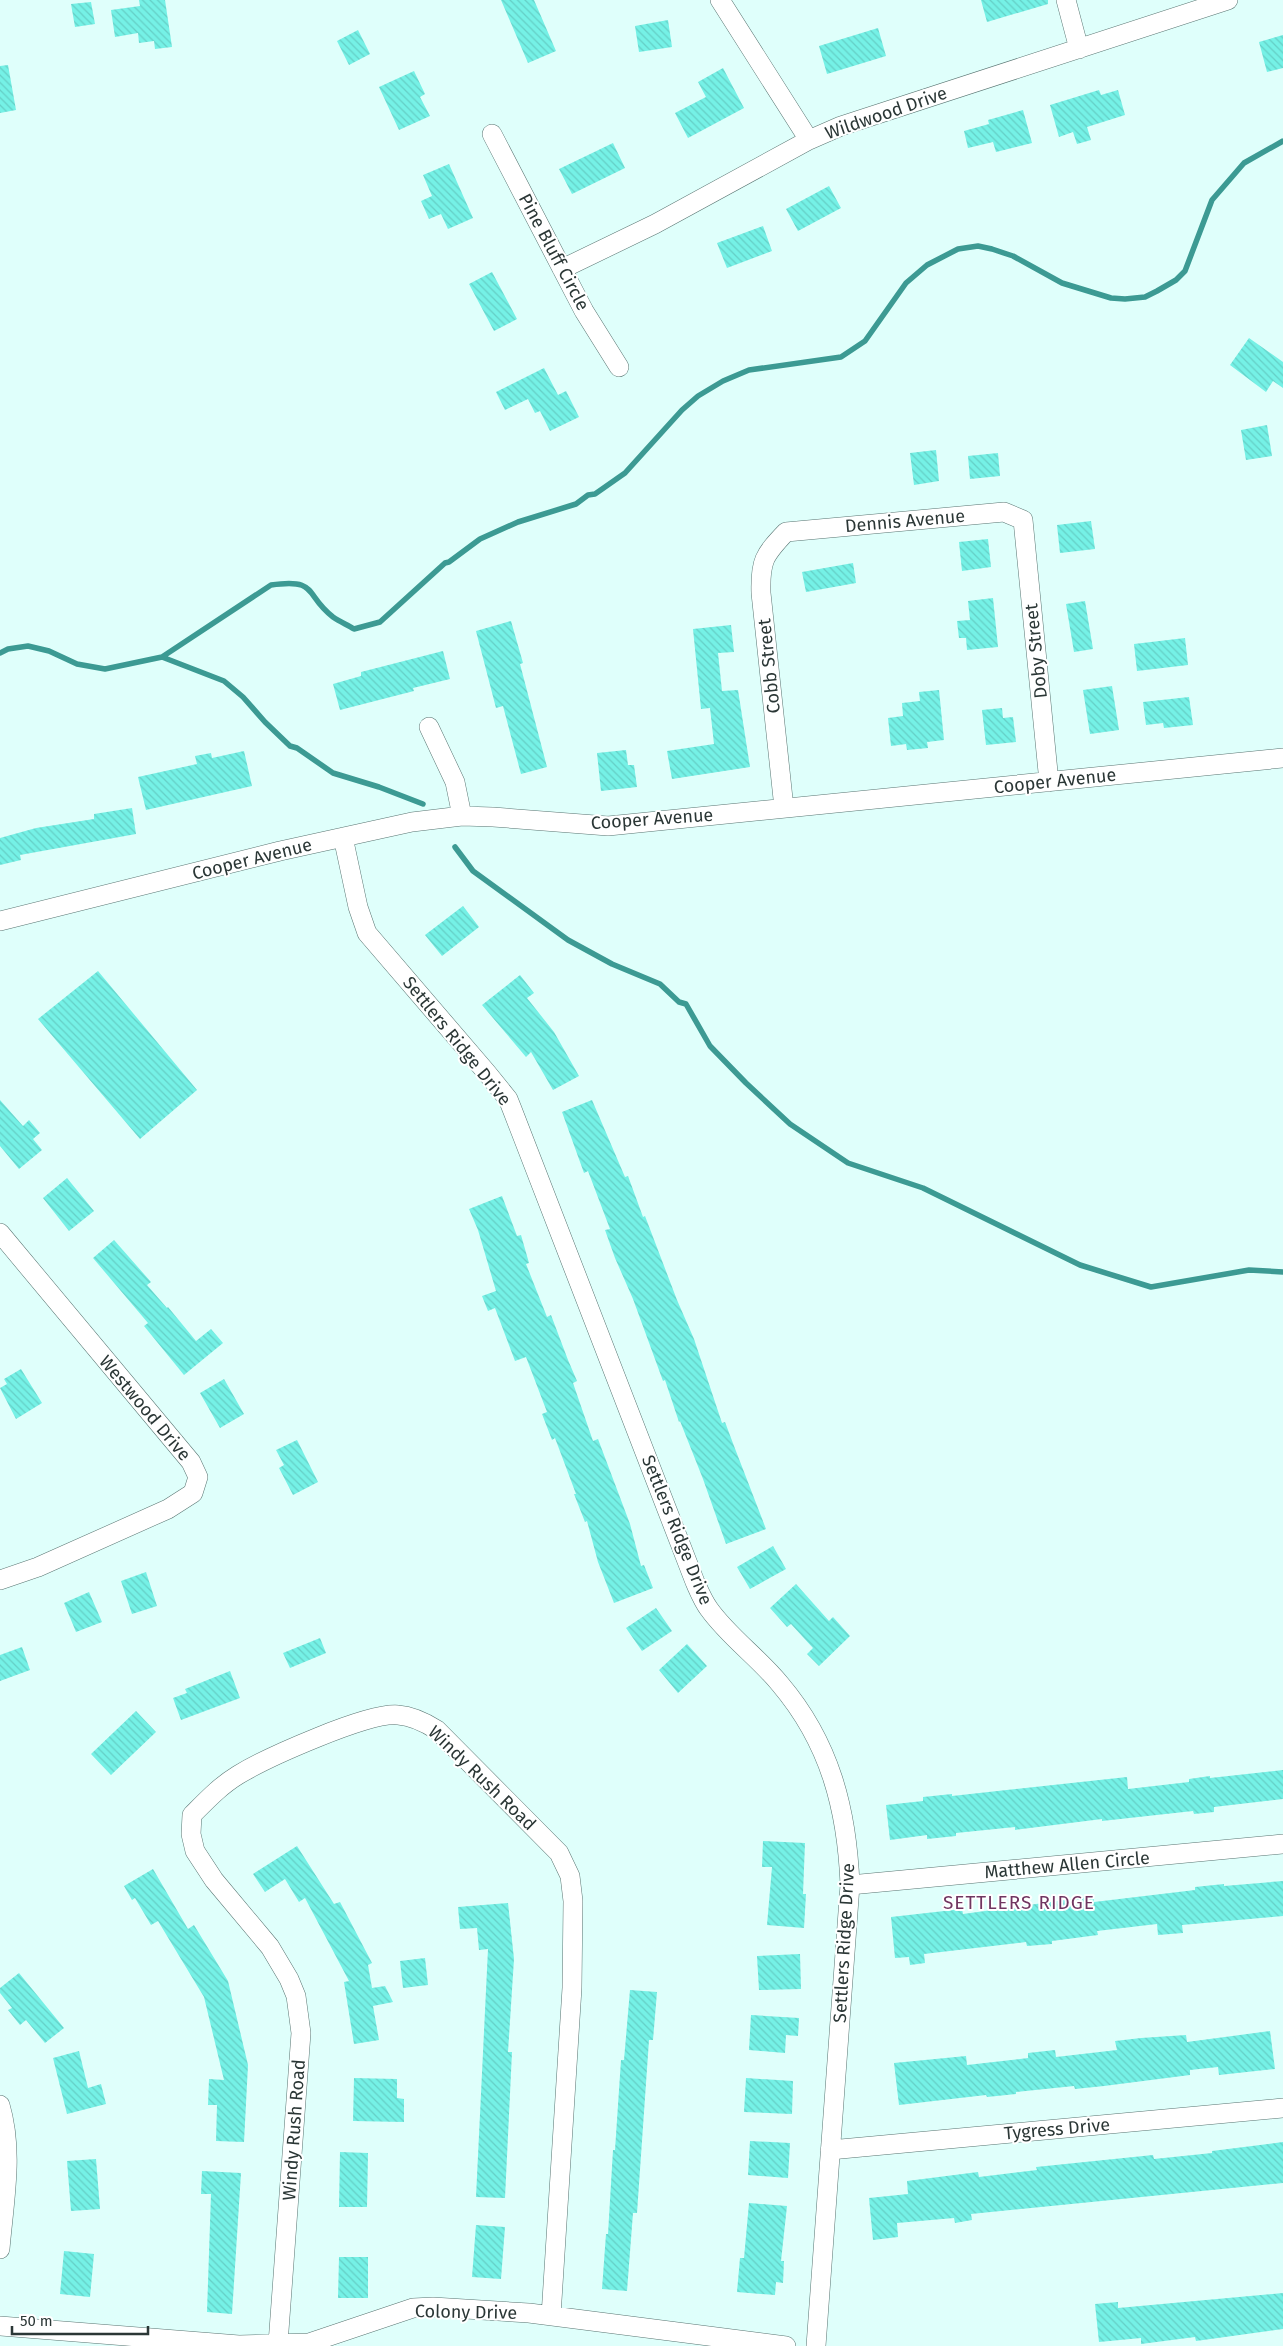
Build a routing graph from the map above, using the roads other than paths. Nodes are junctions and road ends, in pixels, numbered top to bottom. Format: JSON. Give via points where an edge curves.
{"nodes":[{"id":1,"x":720,"y":0,"type":"edge"},
{"id":2,"x":1066,"y":0,"type":"edge"},
{"id":3,"x":1228,"y":0,"type":"edge"},
{"id":4,"x":1079,"y":49,"type":"junction"},
{"id":5,"x":492,"y":134,"type":"dead end"},
{"id":6,"x":809,"y":140,"type":"junction"},
{"id":7,"x":562,"y":269,"type":"junction"},
{"id":8,"x":619,"y":367,"type":"dead end"},
{"id":9,"x":1023,"y":520,"type":"joint"},
{"id":10,"x":786,"y":532,"type":"joint"},
{"id":11,"x":428,"y":727,"type":"dead end"},
{"id":12,"x":1283,"y":758,"type":"edge"},
{"id":13,"x":1049,"y":782,"type":"junction"},
{"id":14,"x":784,"y":808,"type":"junction"},
{"id":15,"x":462,"y":816,"type":"junction"},
{"id":16,"x":343,"y":837,"type":"junction"},
{"id":17,"x":0,"y":921,"type":"edge"},
{"id":18,"x":0,"y":1233,"type":"edge"},
{"id":19,"x":0,"y":1580,"type":"edge"},
{"id":20,"x":1283,"y":1844,"type":"edge"},
{"id":21,"x":850,"y":1885,"type":"junction"},
{"id":22,"x":0,"y":2105,"type":"edge"},
{"id":23,"x":1283,"y":2108,"type":"edge"},
{"id":24,"x":830,"y":2150,"type":"junction"},
{"id":25,"x":0,"y":2249,"type":"edge"},
{"id":26,"x":551,"y":2316,"type":"junction"},
{"id":27,"x":0,"y":2326,"type":"edge"},
{"id":28,"x":278,"y":2344,"type":"junction"},
{"id":29,"x":786,"y":2346,"type":"edge"},
{"id":30,"x":816,"y":2346,"type":"edge"}],
"edges":[{"from":1,"to":6,"type":"street"},
{"from":2,"to":4,"type":"street"},
{"from":3,"to":4,"type":"street","name":"Wildwood Drive"},
{"from":4,"to":6,"type":"street","name":"Wildwood Drive","via":[[841,126]]},
{"from":5,"to":7,"type":"street","name":"Pine Bluff Circle"},
{"from":6,"to":7,"type":"street","name":"Wildwood Drive","via":[[655,224]]},
{"from":7,"to":8,"type":"street","name":"Pine Bluff Circle"},
{"from":9,"to":10,"type":"street","name":"Dennis Avenue","via":[[1004,512]]},
{"from":9,"to":13,"type":"street","name":"Doby Street"},
{"from":10,"to":14,"type":"street","name":"Cobb Street","via":[[770,550],[760,570]]},
{"from":11,"to":15,"type":"street","via":[[455,782]]},
{"from":12,"to":13,"type":"street","name":"Cooper Avenue"},
{"from":13,"to":14,"type":"street","name":"Cooper Avenue"},
{"from":14,"to":15,"type":"street","name":"Cooper Avenue","via":[[608,826]]},
{"from":15,"to":16,"type":"street","name":"Cooper Avenue","via":[[412,822]]},
{"from":16,"to":17,"type":"street","name":"Cooper Avenue"},
{"from":16,"to":21,"type":"street","name":"Settlers Ridge Drive","via":[[367,933],[508,1099],[707,1607],[780,1683],[823,1749],[843,1811]]},
{"from":18,"to":19,"type":"street","name":"Westwood Drive","via":[[191,1462],[198,1477],[193,1493],[168,1509],[38,1568]]},
{"from":20,"to":21,"type":"street","name":"Matthew Allen Circle"},
{"from":21,"to":24,"type":"street","name":"Settlers Ridge Drive"},
{"from":22,"to":25,"type":"street","via":[[8,2164]]},
{"from":23,"to":24,"type":"street","name":"Tygress Drive"},
{"from":24,"to":30,"type":"street","name":"Settlers Ridge Drive"},
{"from":26,"to":28,"type":"street","name":"Colony Drive","via":[[414,2308],[309,2343]]},
{"from":26,"to":28,"type":"street","name":"Windy Rush Road","via":[[572,1988],[573,1901],[570,1876],[559,1853],[437,1730],[426,1722],[398,1715],[373,1719],[313,1739],[238,1775],[192,1815],[191,1834],[195,1852],[270,1947],[296,1996],[301,2033]]},
{"from":26,"to":29,"type":"street","name":"Colony Drive"},
{"from":27,"to":28,"type":"street","name":"Colony Drive","via":[[239,2345]]}]}
